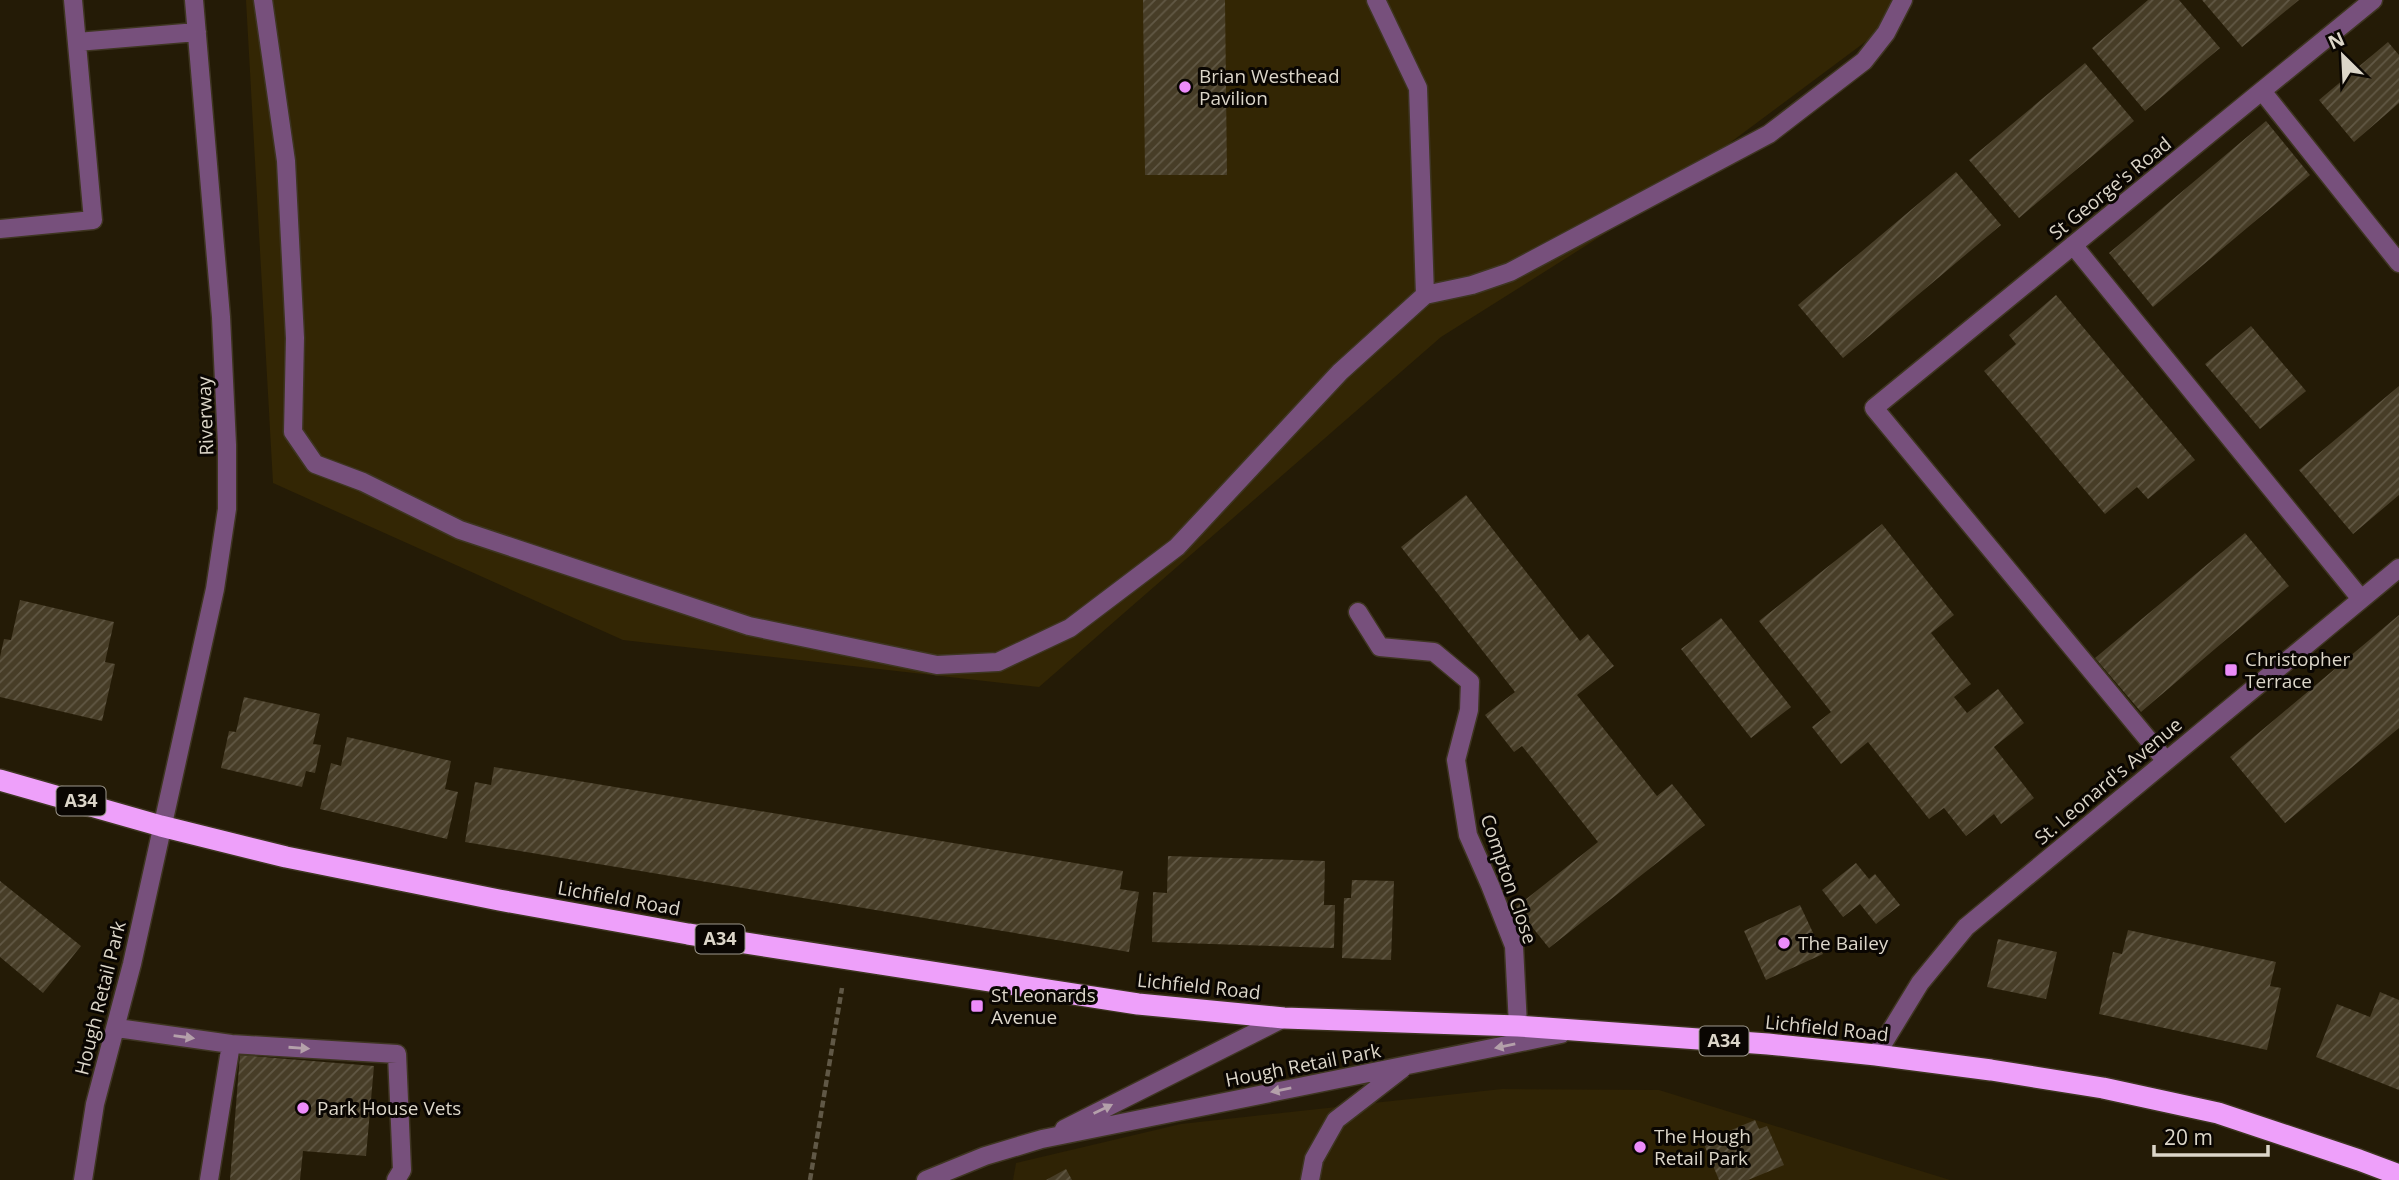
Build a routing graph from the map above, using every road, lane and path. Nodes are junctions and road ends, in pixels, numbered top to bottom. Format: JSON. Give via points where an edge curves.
{"nodes":[{"id":1,"x":73,"y":0,"type":"edge"},
{"id":2,"x":194,"y":0,"type":"edge"},
{"id":3,"x":263,"y":0,"type":"edge"},
{"id":4,"x":1376,"y":0,"type":"edge"},
{"id":5,"x":1903,"y":0,"type":"edge"},
{"id":6,"x":2374,"y":0,"type":"edge"},
{"id":7,"x":197,"y":32,"type":"junction"},
{"id":8,"x":77,"y":42,"type":"junction"},
{"id":9,"x":2262,"y":91,"type":"junction"},
{"id":10,"x":0,"y":229,"type":"edge"},
{"id":11,"x":2073,"y":245,"type":"junction"},
{"id":12,"x":2399,"y":263,"type":"edge"},
{"id":13,"x":1425,"y":295,"type":"junction"},
{"id":14,"x":2399,"y":568,"type":"edge"},
{"id":15,"x":2361,"y":599,"type":"junction"},
{"id":16,"x":1358,"y":612,"type":"dead end"},
{"id":17,"x":2166,"y":761,"type":"junction"},
{"id":18,"x":0,"y":780,"type":"edge"},
{"id":19,"x":161,"y":826,"type":"junction"},
{"id":20,"x":846,"y":959,"type":"junction"},
{"id":21,"x":1284,"y":1018,"type":"junction"},
{"id":22,"x":1518,"y":1026,"type":"junction"},
{"id":23,"x":117,"y":1028,"type":"junction"},
{"id":24,"x":1571,"y":1032,"type":"junction"},
{"id":25,"x":231,"y":1044,"type":"junction"},
{"id":26,"x":1876,"y":1055,"type":"junction"},
{"id":27,"x":1404,"y":1067,"type":"junction"},
{"id":28,"x":1042,"y":1139,"type":"junction"},
{"id":29,"x":2399,"y":1175,"type":"edge"},
{"id":30,"x":83,"y":1180,"type":"edge"},
{"id":31,"x":209,"y":1180,"type":"edge"},
{"id":32,"x":396,"y":1180,"type":"edge"},
{"id":33,"x":810,"y":1180,"type":"edge"},
{"id":34,"x":926,"y":1180,"type":"edge"},
{"id":35,"x":1310,"y":1180,"type":"edge"}],
"edges":[{"from":1,"to":8,"type":"street"},
{"from":2,"to":7,"type":"street","name":"Riverway"},
{"from":3,"to":13,"type":"street","via":[[286,162],[295,338],[293,432],[315,464],[363,482],[460,530],[749,626],[937,665],[998,662],[1070,628],[1177,547],[1340,372]]},
{"from":4,"to":13,"type":"street","via":[[1418,88]]},
{"from":5,"to":13,"type":"street","via":[[1864,61],[1769,134],[1510,272]]},
{"from":6,"to":9,"type":"street","name":"St George's Road"},
{"from":7,"to":8,"type":"street"},
{"from":7,"to":19,"type":"street","name":"Riverway","via":[[222,317],[227,509],[215,589]]},
{"from":8,"to":10,"type":"street","via":[[93,220]]},
{"from":9,"to":11,"type":"street","name":"St George's Road"},
{"from":9,"to":12,"type":"street"},
{"from":11,"to":15,"type":"street"},
{"from":11,"to":17,"type":"street","name":"St George's Road","via":[[1874,408]]},
{"from":14,"to":15,"type":"street","name":"St. Leonard's Avenue"},
{"from":15,"to":17,"type":"street","name":"St. Leonard's Avenue"},
{"from":16,"to":22,"type":"street","name":"Compton Close","via":[[1380,647],[1434,652],[1470,682],[1469,710],[1456,761],[1468,835],[1514,946]]},
{"from":17,"to":26,"type":"street","name":"St. Leonard's Avenue","via":[[1966,927],[1920,983]]},
{"from":18,"to":19,"type":"highway","name":"Lichfield Road","number":"A34"},
{"from":19,"to":20,"type":"highway","name":"Lichfield Road","number":"A34","via":[[286,857],[499,900]]},
{"from":19,"to":23,"type":"street","name":"Hough Retail Park"},
{"from":20,"to":21,"type":"highway","name":"Lichfield Road","number":"A34","via":[[1138,1004]]},
{"from":20,"to":33,"type":"path"},
{"from":21,"to":22,"type":"highway","name":"Lichfield Road","number":"A34"},
{"from":28,"to":21,"type":"street","name":"Hough Retail Park","one_way":true},
{"from":22,"to":24,"type":"highway","name":"Lichfield Road","number":"A34"},
{"from":23,"to":25,"type":"street","one_way":true},
{"from":23,"to":30,"type":"street","name":"Hough Retail Park","via":[[95,1104]]},
{"from":24,"to":26,"type":"highway","name":"Lichfield Road","number":"A34"},
{"from":24,"to":27,"type":"street","name":"Hough Retail Park","one_way":true},
{"from":25,"to":31,"type":"street"},
{"from":25,"to":32,"type":"street","one_way":true,"via":[[397,1054],[402,1170]]},
{"from":26,"to":29,"type":"highway","name":"Lichfield Road","number":"A34","via":[[2103,1088],[2218,1113]]},
{"from":27,"to":28,"type":"street","name":"Hough Retail Park","one_way":true},
{"from":27,"to":35,"type":"street","via":[[1336,1120],[1314,1159]]},
{"from":28,"to":34,"type":"street","name":"Hough Retail Park"}]}
